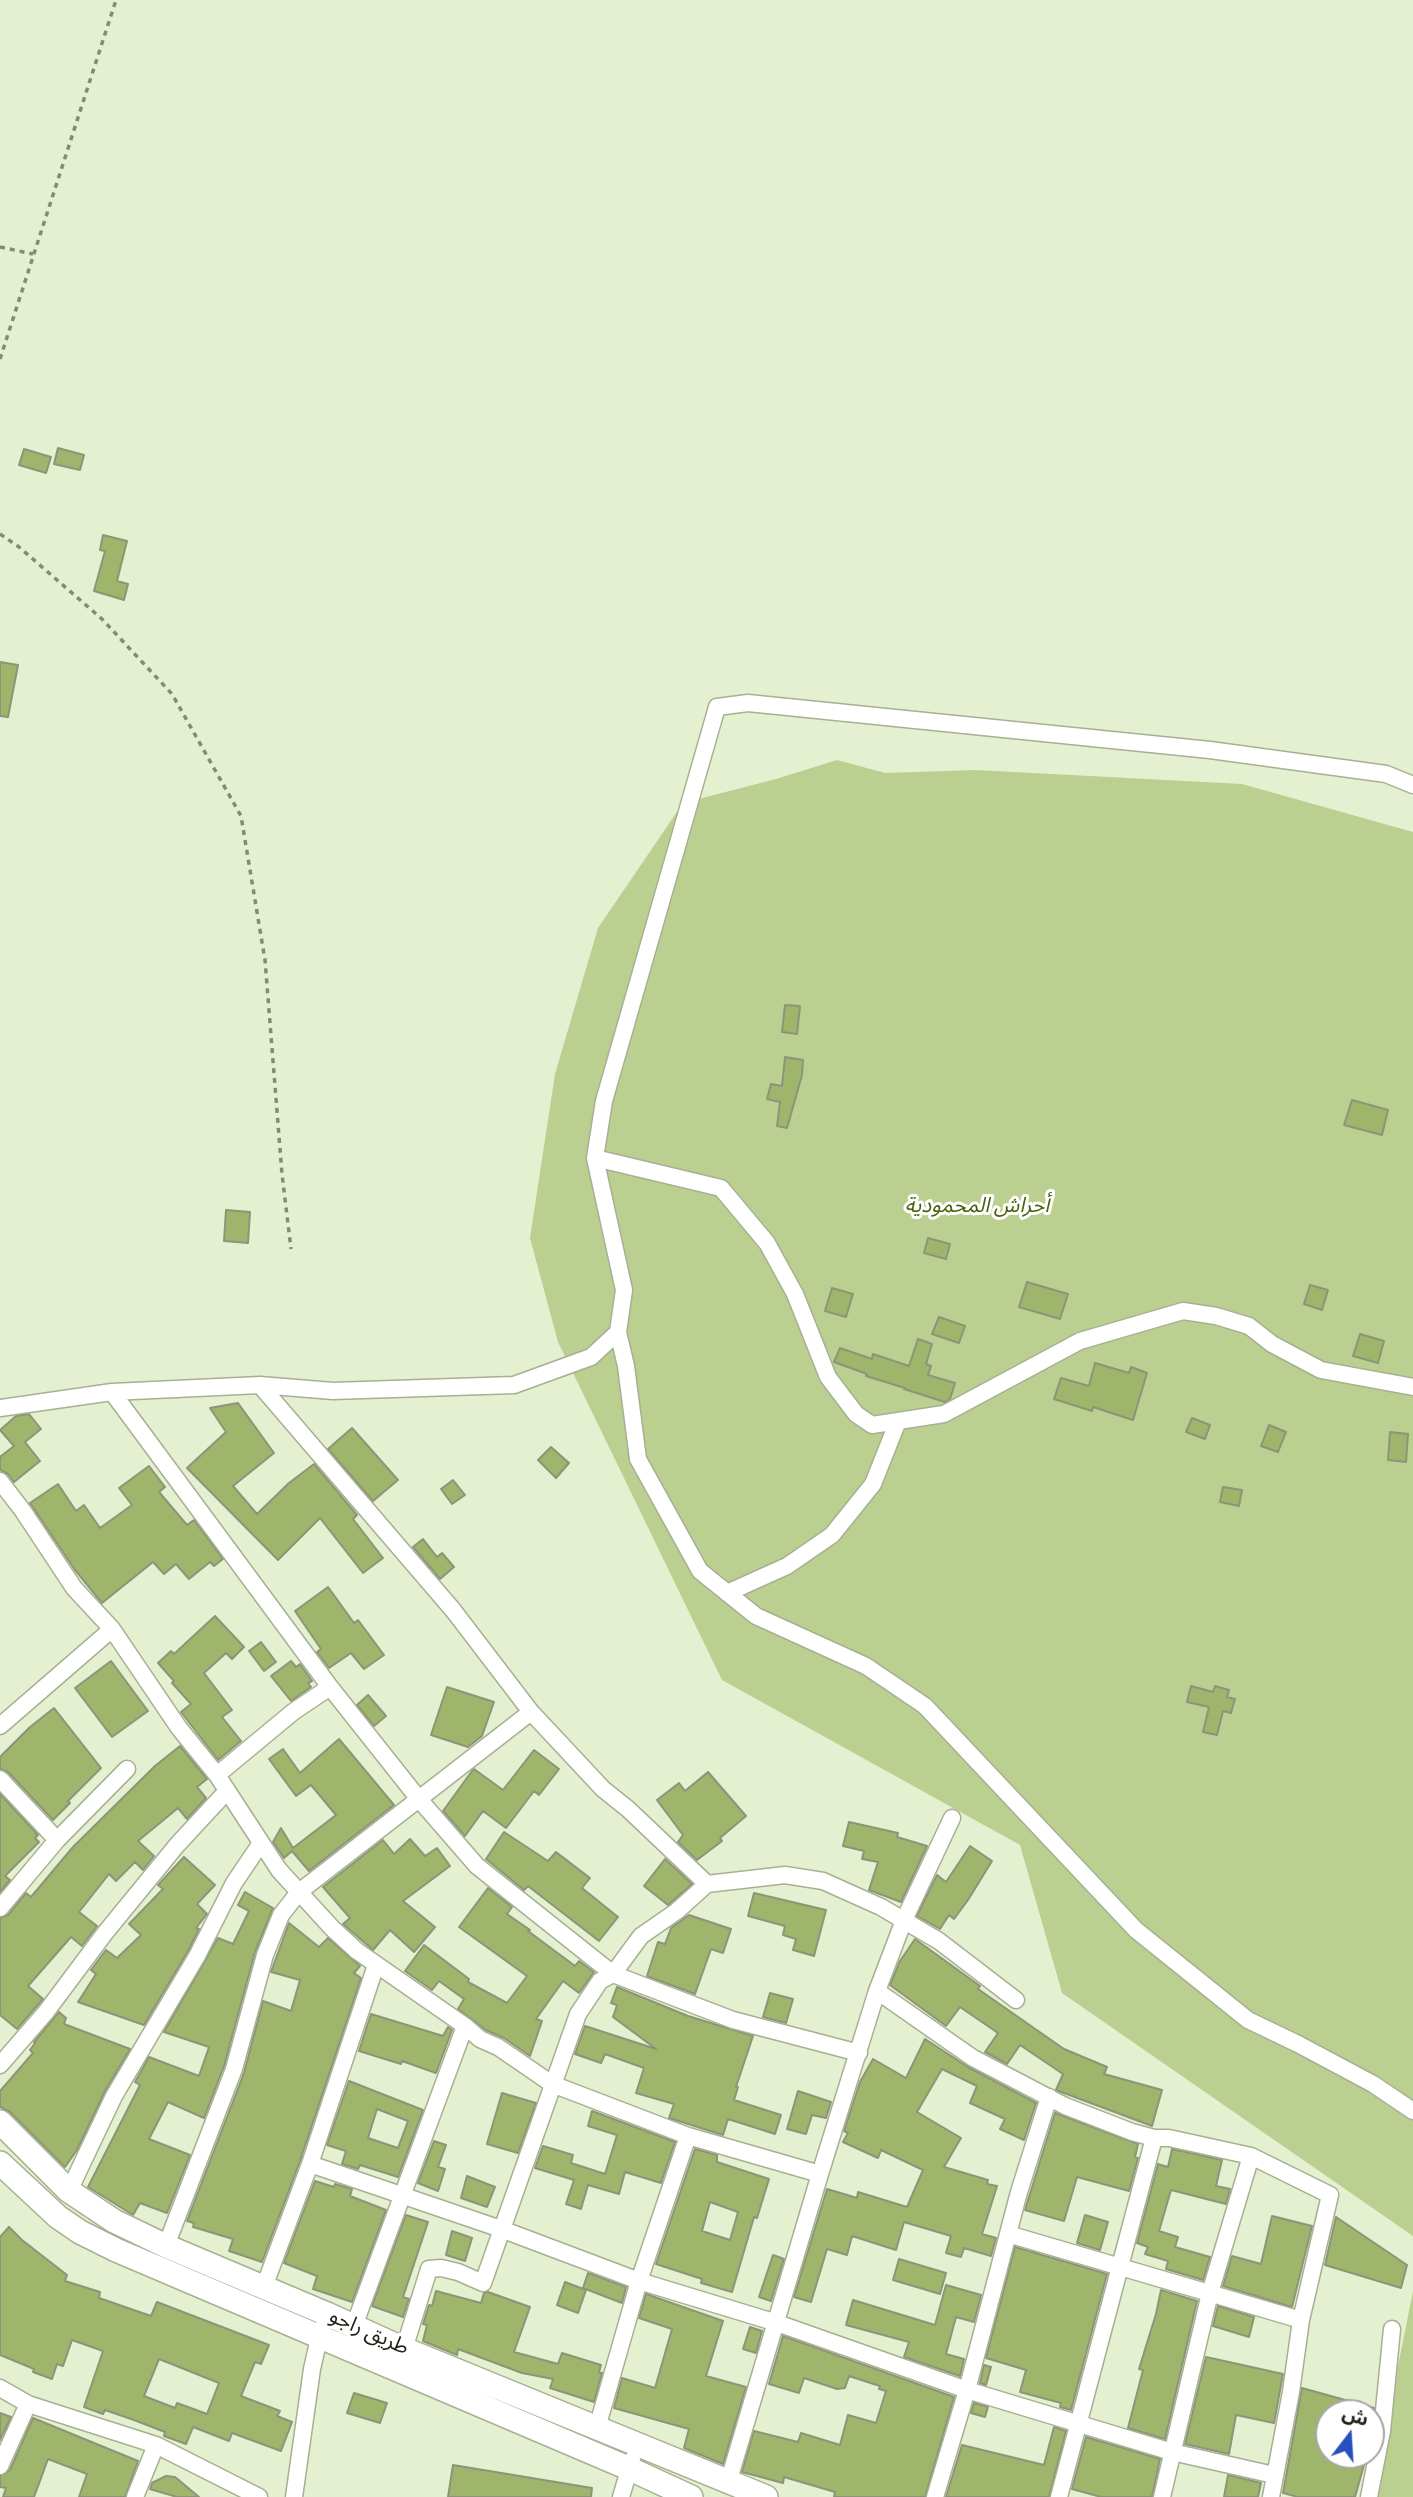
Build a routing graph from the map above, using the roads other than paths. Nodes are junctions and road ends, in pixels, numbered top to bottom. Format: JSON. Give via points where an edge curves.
{"nodes":[{"id":1,"x":1413,"y":785,"type":"edge"},
{"id":2,"x":595,"y":1158,"type":"junction"},
{"id":3,"x":618,"y":1332,"type":"junction"},
{"id":4,"x":260,"y":1385,"type":"junction"},
{"id":5,"x":1413,"y":1387,"type":"edge"},
{"id":6,"x":113,"y":1392,"type":"junction"},
{"id":7,"x":0,"y":1408,"type":"edge"},
{"id":8,"x":898,"y":1421,"type":"junction"},
{"id":9,"x":0,"y":1481,"type":"edge"},
{"id":10,"x":727,"y":1593,"type":"junction"},
{"id":11,"x":112,"y":1629,"type":"junction"},
{"id":12,"x":331,"y":1687,"type":"junction"},
{"id":13,"x":531,"y":1712,"type":"junction"},
{"id":14,"x":0,"y":1726,"type":"edge"},
{"id":15,"x":127,"y":1769,"type":"dead end"},
{"id":16,"x":217,"y":1775,"type":"junction"},
{"id":17,"x":0,"y":1779,"type":"edge"},
{"id":18,"x":227,"y":1791,"type":"junction"},
{"id":19,"x":418,"y":1798,"type":"junction"},
{"id":20,"x":952,"y":1818,"type":"dead end"},
{"id":21,"x":57,"y":1840,"type":"junction"},
{"id":22,"x":261,"y":1843,"type":"junction"},
{"id":23,"x":707,"y":1884,"type":"junction"},
{"id":24,"x":299,"y":1892,"type":"junction"},
{"id":25,"x":0,"y":1908,"type":"edge"},
{"id":26,"x":904,"y":1920,"type":"junction"},
{"id":27,"x":376,"y":1965,"type":"junction"},
{"id":28,"x":613,"y":1974,"type":"junction"},
{"id":29,"x":877,"y":1991,"type":"junction"},
{"id":30,"x":1016,"y":2000,"type":"dead end"},
{"id":31,"x":465,"y":2026,"type":"junction"},
{"id":32,"x":859,"y":2053,"type":"junction"},
{"id":33,"x":0,"y":2066,"type":"edge"},
{"id":34,"x":552,"y":2084,"type":"junction"},
{"id":35,"x":1049,"y":2097,"type":"junction"},
{"id":36,"x":1413,"y":2111,"type":"edge"},
{"id":37,"x":0,"y":2122,"type":"edge"},
{"id":38,"x":688,"y":2136,"type":"junction"},
{"id":39,"x":1154,"y":2138,"type":"junction"},
{"id":40,"x":1251,"y":2156,"type":"junction"},
{"id":41,"x":0,"y":2163,"type":"edge"},
{"id":42,"x":310,"y":2164,"type":"junction"},
{"id":43,"x":820,"y":2174,"type":"junction"},
{"id":44,"x":69,"y":2191,"type":"junction"},
{"id":45,"x":403,"y":2195,"type":"junction"},
{"id":46,"x":501,"y":2229,"type":"junction"},
{"id":47,"x":1008,"y":2234,"type":"junction"},
{"id":48,"x":166,"y":2246,"type":"junction"},
{"id":49,"x":1121,"y":2266,"type":"junction"},
{"id":50,"x":639,"y":2281,"type":"junction"},
{"id":51,"x":264,"y":2287,"type":"junction"},
{"id":52,"x":1210,"y":2294,"type":"junction"},
{"id":53,"x":327,"y":2314,"type":"junction"},
{"id":54,"x":1301,"y":2320,"type":"junction"},
{"id":55,"x":777,"y":2323,"type":"junction"},
{"id":56,"x":354,"y":2326,"type":"junction"},
{"id":57,"x":1392,"y":2329,"type":"dead end"},
{"id":58,"x":318,"y":2336,"type":"junction"},
{"id":59,"x":404,"y":2348,"type":"junction"},
{"id":60,"x":0,"y":2388,"type":"edge"},
{"id":61,"x":967,"y":2390,"type":"junction"},
{"id":62,"x":28,"y":2404,"type":"junction"},
{"id":63,"x":1077,"y":2423,"type":"junction"},
{"id":64,"x":597,"y":2428,"type":"junction"},
{"id":65,"x":156,"y":2445,"type":"junction"},
{"id":66,"x":639,"y":2445,"type":"junction"},
{"id":67,"x":1172,"y":2452,"type":"junction"},
{"id":68,"x":0,"y":2466,"type":"edge"},
{"id":69,"x":628,"y":2468,"type":"junction"},
{"id":70,"x":1274,"y":2475,"type":"junction"},
{"id":71,"x":728,"y":2483,"type":"junction"},
{"id":72,"x":135,"y":2497,"type":"edge"},
{"id":73,"x":259,"y":2497,"type":"edge"},
{"id":74,"x":294,"y":2497,"type":"edge"},
{"id":75,"x":621,"y":2497,"type":"edge"},
{"id":76,"x":691,"y":2497,"type":"edge"},
{"id":77,"x":766,"y":2497,"type":"edge"},
{"id":78,"x":935,"y":2497,"type":"edge"},
{"id":79,"x":1059,"y":2497,"type":"edge"},
{"id":80,"x":1162,"y":2497,"type":"edge"},
{"id":81,"x":1271,"y":2497,"type":"edge"},
{"id":82,"x":1369,"y":2497,"type":"edge"}],
"edges":[{"from":1,"to":2,"type":"street","via":[[1385,774],[1210,750],[748,703],[718,706],[604,1101]]},
{"from":2,"to":3,"type":"street","via":[[624,1290]]},
{"from":2,"to":8,"type":"street","via":[[721,1188],[767,1242],[795,1294],[828,1377],[856,1414],[872,1425]]},
{"from":3,"to":4,"type":"street","via":[[591,1357],[514,1385],[333,1391]]},
{"from":3,"to":10,"type":"street","via":[[638,1459],[700,1571]]},
{"from":4,"to":6,"type":"street"},
{"from":4,"to":13,"type":"street","via":[[453,1611]]},
{"from":5,"to":8,"type":"street","via":[[1321,1370],[1272,1344],[1250,1326],[1184,1311],[1080,1341],[944,1414]]},
{"from":6,"to":7,"type":"street"},
{"from":6,"to":12,"type":"street"},
{"from":8,"to":10,"type":"street","via":[[873,1484],[832,1535],[787,1566]]},
{"from":9,"to":11,"type":"street","via":[[74,1588]]},
{"from":10,"to":36,"type":"street","via":[[756,1616],[866,1666],[925,1706],[1136,1930],[1248,2020],[1363,2078]]},
{"from":11,"to":14,"type":"street"},
{"from":11,"to":16,"type":"street"},
{"from":12,"to":16,"type":"street"},
{"from":12,"to":19,"type":"street"},
{"from":13,"to":19,"type":"street"},
{"from":13,"to":23,"type":"street","via":[[603,1789]]},
{"from":15,"to":21,"type":"street"},
{"from":16,"to":18,"type":"street"},
{"from":17,"to":21,"type":"street"},
{"from":18,"to":22,"type":"street"},
{"from":18,"to":33,"type":"street","via":[[177,1845]]},
{"from":19,"to":24,"type":"street"},
{"from":19,"to":28,"type":"street","via":[[477,1866]]},
{"from":20,"to":26,"type":"street"},
{"from":21,"to":25,"type":"street"},
{"from":22,"to":24,"type":"street"},
{"from":22,"to":44,"type":"street","via":[[114,2096]]},
{"from":23,"to":26,"type":"street","via":[[785,1875],[823,1881]]},
{"from":23,"to":28,"type":"street","via":[[641,1936]]},
{"from":24,"to":27,"type":"street","via":[[331,1928]]},
{"from":24,"to":48,"type":"street","via":[[281,1915],[265,1955],[234,2069]]},
{"from":26,"to":29,"type":"street"},
{"from":26,"to":30,"type":"street"},
{"from":27,"to":31,"type":"street"},
{"from":27,"to":42,"type":"street"},
{"from":28,"to":32,"type":"street","via":[[733,2020]]},
{"from":28,"to":34,"type":"street","via":[[600,1981],[578,2014]]},
{"from":29,"to":32,"type":"street"},
{"from":29,"to":35,"type":"street","via":[[973,2058]]},
{"from":31,"to":34,"type":"street"},
{"from":31,"to":45,"type":"street"},
{"from":32,"to":43,"type":"street"},
{"from":34,"to":38,"type":"street"},
{"from":34,"to":46,"type":"street"},
{"from":35,"to":39,"type":"street"},
{"from":35,"to":47,"type":"street"},
{"from":37,"to":44,"type":"main road","name":"طريق راجو"},
{"from":38,"to":43,"type":"street"},
{"from":38,"to":50,"type":"street"},
{"from":39,"to":40,"type":"street","via":[[1169,2137]]},
{"from":39,"to":49,"type":"street"},
{"from":40,"to":52,"type":"street"},
{"from":40,"to":54,"type":"street","via":[[1330,2194]]},
{"from":41,"to":58,"type":"main road","name":"طريق راجو","via":[[79,2231]]},
{"from":42,"to":45,"type":"street"},
{"from":42,"to":51,"type":"street"},
{"from":43,"to":55,"type":"street"},
{"from":44,"to":48,"type":"main road","name":"طريق راجو","via":[[114,2221]]},
{"from":45,"to":46,"type":"street"},
{"from":45,"to":56,"type":"street"},
{"from":46,"to":50,"type":"street"},
{"from":46,"to":59,"type":"street","via":[[483,2283],[441,2267],[429,2269]]},
{"from":47,"to":49,"type":"street"},
{"from":47,"to":61,"type":"street"},
{"from":48,"to":51,"type":"main road","name":"طريق راجو"},
{"from":49,"to":52,"type":"street"},
{"from":49,"to":63,"type":"street"},
{"from":50,"to":55,"type":"street"},
{"from":50,"to":64,"type":"street"},
{"from":51,"to":53,"type":"main road","name":"طريق راجو"},
{"from":52,"to":54,"type":"street"},
{"from":52,"to":67,"type":"street"},
{"from":53,"to":56,"type":"main road","name":"طريق راجو"},
{"from":53,"to":58,"type":"street"},
{"from":54,"to":70,"type":"street"},
{"from":55,"to":61,"type":"street"},
{"from":55,"to":71,"type":"street"},
{"from":56,"to":59,"type":"main road","name":"طريق راجو"},
{"from":57,"to":82,"type":"street","via":[[1382,2431]]},
{"from":58,"to":69,"type":"main road","name":"طريق راجو"},
{"from":58,"to":74,"type":"street"},
{"from":59,"to":64,"type":"main road","name":"طريق راجو"},
{"from":60,"to":62,"type":"street"},
{"from":61,"to":63,"type":"street"},
{"from":61,"to":78,"type":"street"},
{"from":62,"to":65,"type":"street"},
{"from":62,"to":68,"type":"street"},
{"from":63,"to":67,"type":"street"},
{"from":63,"to":79,"type":"street"},
{"from":64,"to":66,"type":"main road","name":"طريق راجو"},
{"from":65,"to":72,"type":"street"},
{"from":65,"to":73,"type":"street"},
{"from":66,"to":69,"type":"street"},
{"from":66,"to":71,"type":"main road","name":"طريق راجو"},
{"from":67,"to":70,"type":"street"},
{"from":67,"to":80,"type":"street"},
{"from":69,"to":75,"type":"street"},
{"from":69,"to":76,"type":"main road","name":"طريق راجو"},
{"from":70,"to":81,"type":"street"},
{"from":71,"to":77,"type":"main road","name":"طريق راجو"}]}
